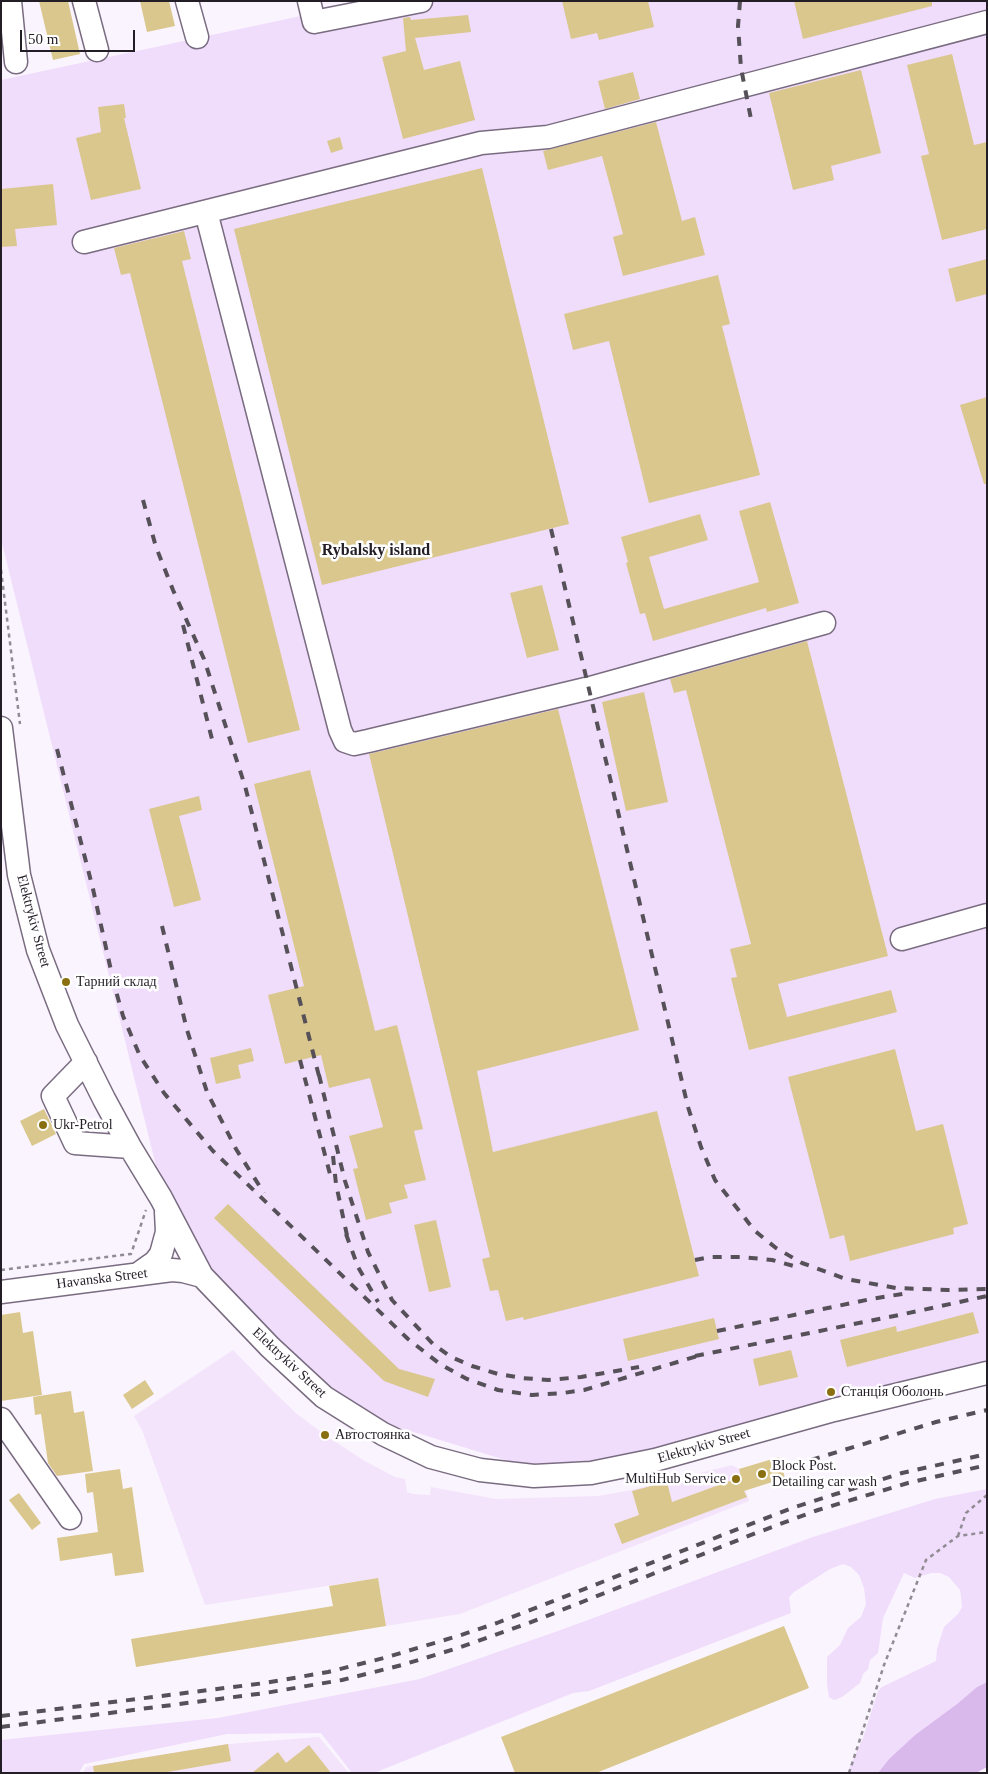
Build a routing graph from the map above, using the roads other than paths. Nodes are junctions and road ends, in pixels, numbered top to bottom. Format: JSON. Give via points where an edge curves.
{"nodes":[{"id":1,"x":10,"y":1,"type":"edge"},
{"id":2,"x":84,"y":1,"type":"edge"},
{"id":3,"x":187,"y":1,"type":"edge"},
{"id":4,"x":309,"y":1,"type":"edge"},
{"id":5,"x":421,"y":1,"type":"edge"},
{"id":6,"x":987,"y":22,"type":"edge"},
{"id":7,"x":197,"y":37,"type":"dead end"},
{"id":8,"x":97,"y":50,"type":"dead end"},
{"id":9,"x":16,"y":62,"type":"dead end"},
{"id":10,"x":206,"y":212,"type":"junction"},
{"id":11,"x":84,"y":242,"type":"dead end"},
{"id":12,"x":824,"y":623,"type":"dead end"},
{"id":13,"x":11,"y":727,"type":"edge"},
{"id":14,"x":3,"y":755,"type":"edge"},
{"id":15,"x":987,"y":915,"type":"edge"},
{"id":16,"x":902,"y":939,"type":"dead end"},
{"id":17,"x":86,"y":1062,"type":"junction"},
{"id":18,"x":130,"y":1147,"type":"junction"},
{"id":19,"x":155,"y":1208,"type":"junction"},
{"id":20,"x":138,"y":1274,"type":"junction"},
{"id":21,"x":202,"y":1276,"type":"junction"},
{"id":22,"x":1,"y":1292,"type":"edge"},
{"id":23,"x":987,"y":1373,"type":"edge"},
{"id":24,"x":1,"y":1419,"type":"edge"},
{"id":25,"x":70,"y":1518,"type":"dead end"}],
"edges":[{"from":1,"to":9,"type":"street"},
{"from":2,"to":8,"type":"street"},
{"from":3,"to":7,"type":"street"},
{"from":4,"to":5,"type":"street","via":[[314,22]]},
{"from":6,"to":10,"type":"street","via":[[548,137],[481,144]]},
{"from":10,"to":11,"type":"street"},
{"from":10,"to":12,"type":"street","via":[[345,740],[354,744],[368,742],[580,690]]},
{"from":13,"to":14,"type":"street","name":"Elektrykiv Street"},
{"from":14,"to":17,"type":"street","name":"Elektrykiv Street","via":[[19,875],[38,950]]},
{"from":15,"to":16,"type":"street"},
{"from":17,"to":18,"type":"street","name":"Elektrykiv Street"},
{"from":17,"to":18,"type":"street","via":[[53,1096],[75,1143]]},
{"from":18,"to":19,"type":"street","name":"Elektrykiv Street"},
{"from":19,"to":20,"type":"street","name":"Elektrykiv Street","via":[[167,1232],[164,1247],[155,1262]]},
{"from":19,"to":21,"type":"street","name":"Elektrykiv Street"},
{"from":20,"to":21,"type":"street","name":"Havanska Street","via":[[172,1270]]},
{"from":20,"to":22,"type":"street","name":"Havanska Street"},
{"from":21,"to":23,"type":"street","name":"Elektrykiv Street","via":[[270,1347],[324,1397],[383,1434],[431,1457],[480,1470],[534,1476],[624,1467],[834,1410]]},
{"from":24,"to":25,"type":"street"}]}
